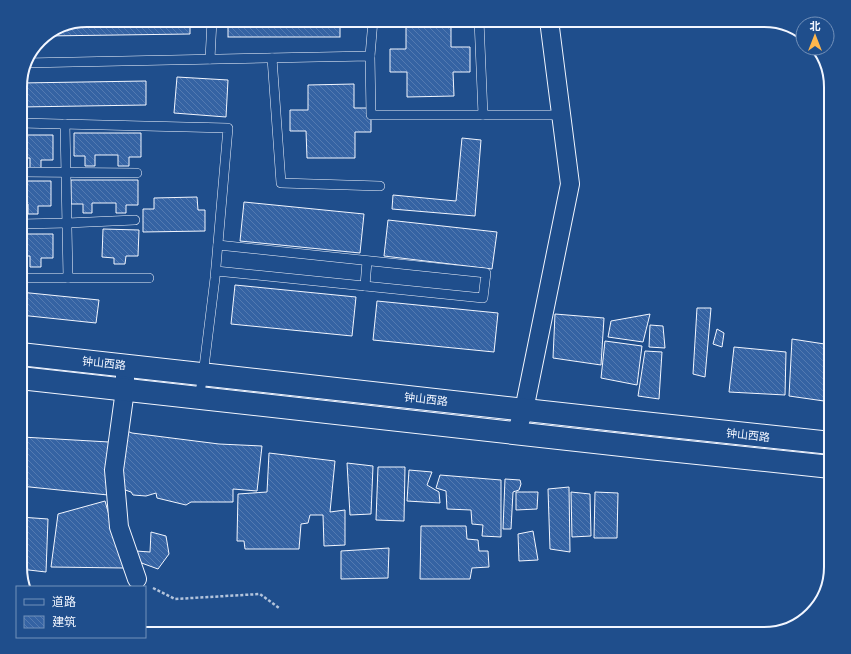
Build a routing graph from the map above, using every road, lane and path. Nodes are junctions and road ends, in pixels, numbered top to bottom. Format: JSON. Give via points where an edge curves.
{"nodes":[{"id":1,"x":212,"y":27,"type":"edge"},
{"id":2,"x":372,"y":27,"type":"edge"},
{"id":3,"x":479,"y":27,"type":"edge"},
{"id":4,"x":550,"y":27,"type":"edge"},
{"id":5,"x":370,"y":56,"type":"junction"},
{"id":6,"x":272,"y":58,"type":"junction"},
{"id":7,"x":210,"y":59,"type":"junction"},
{"id":8,"x":32,"y":63,"type":"edge"},
{"id":9,"x":483,"y":115,"type":"junction"},
{"id":10,"x":562,"y":115,"type":"junction"},
{"id":11,"x":27,"y":123,"type":"edge"},
{"id":12,"x":65,"y":124,"type":"junction"},
{"id":13,"x":27,"y":172,"type":"edge"},
{"id":14,"x":66,"y":172,"type":"junction"},
{"id":15,"x":137,"y":174,"type":"dead end"},
{"id":16,"x":380,"y":186,"type":"dead end"},
{"id":17,"x":135,"y":220,"type":"dead end"},
{"id":18,"x":67,"y":223,"type":"junction"},
{"id":19,"x":27,"y":224,"type":"edge"},
{"id":20,"x":218,"y":246,"type":"junction"},
{"id":21,"x":367,"y":261,"type":"junction"},
{"id":22,"x":216,"y":270,"type":"junction"},
{"id":23,"x":27,"y":278,"type":"edge"},
{"id":24,"x":68,"y":278,"type":"junction"},
{"id":25,"x":149,"y":278,"type":"dead end"},
{"id":26,"x":365,"y":286,"type":"junction"},
{"id":27,"x":27,"y":355,"type":"edge"},
{"id":28,"x":126,"y":366,"type":"junction"},
{"id":29,"x":203,"y":374,"type":"junction"},
{"id":30,"x":27,"y":379,"type":"edge"},
{"id":31,"x":125,"y":390,"type":"junction"},
{"id":32,"x":199,"y":398,"type":"junction"},
{"id":33,"x":524,"y":410,"type":"junction"},
{"id":34,"x":516,"y":433,"type":"junction"},
{"id":35,"x":824,"y":443,"type":"edge"},
{"id":36,"x":824,"y":466,"type":"edge"},
{"id":37,"x":137,"y":579,"type":"joint"},
{"id":38,"x":279,"y":608,"type":"dead end"}],
"edges":[{"from":1,"to":7,"type":"lane"},
{"from":2,"to":5,"type":"lane"},
{"from":3,"to":9,"type":"lane"},
{"from":4,"to":10,"type":"street"},
{"from":5,"to":6,"type":"lane"},
{"from":5,"to":9,"type":"lane","via":[[371,115]]},
{"from":6,"to":7,"type":"lane"},
{"from":6,"to":16,"type":"lane","via":[[281,183]]},
{"from":7,"to":8,"type":"lane"},
{"from":9,"to":10,"type":"lane"},
{"from":10,"to":33,"type":"street","via":[[570,184]]},
{"from":11,"to":12,"type":"lane"},
{"from":12,"to":14,"type":"lane"},
{"from":12,"to":20,"type":"lane","via":[[228,128]]},
{"from":13,"to":14,"type":"lane"},
{"from":14,"to":15,"type":"lane"},
{"from":14,"to":18,"type":"lane"},
{"from":17,"to":18,"type":"lane"},
{"from":18,"to":19,"type":"lane"},
{"from":18,"to":24,"type":"lane"},
{"from":20,"to":21,"type":"lane"},
{"from":20,"to":22,"type":"lane"},
{"from":21,"to":26,"type":"lane"},
{"from":21,"to":26,"type":"lane","via":[[486,273],[483,298]]},
{"from":22,"to":26,"type":"lane"},
{"from":22,"to":29,"type":"lane"},
{"from":23,"to":24,"type":"lane"},
{"from":24,"to":25,"type":"lane"},
{"from":27,"to":28,"type":"main road","name":"钟山西路"},
{"from":28,"to":29,"type":"main road","name":"钟山西路"},
{"from":28,"to":31,"type":"street"},
{"from":29,"to":32,"type":"lane"},
{"from":29,"to":33,"type":"main road","name":"钟山西路"},
{"from":30,"to":31,"type":"main road"},
{"from":31,"to":32,"type":"main road"},
{"from":31,"to":37,"type":"street","via":[[114,470],[119,527]]},
{"from":32,"to":34,"type":"main road"},
{"from":33,"to":34,"type":"street"},
{"from":33,"to":35,"type":"main road","name":"钟山西路"},
{"from":34,"to":36,"type":"main road"},
{"from":37,"to":38,"type":"path","via":[[175,599],[260,594]]}]}
